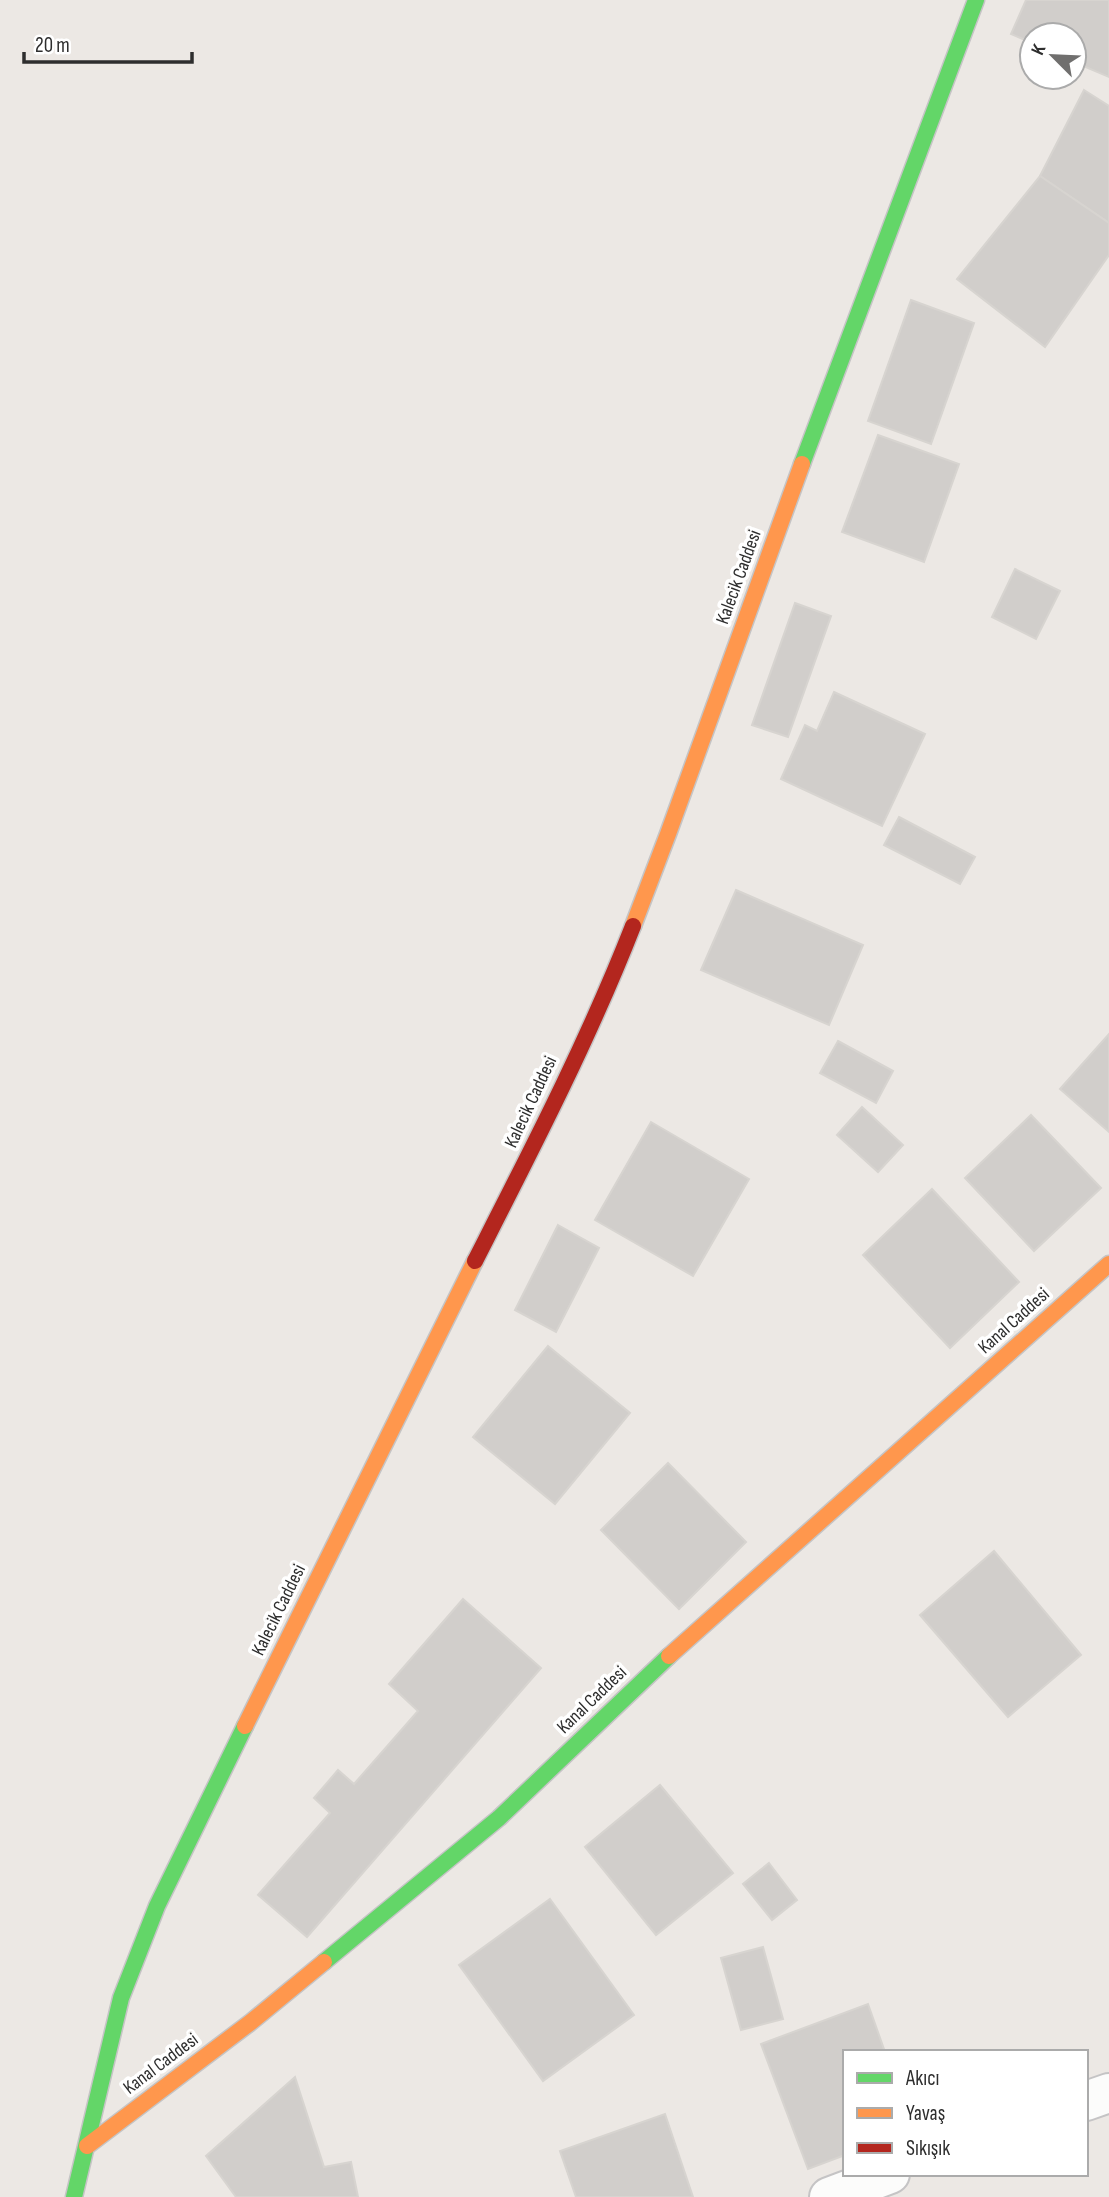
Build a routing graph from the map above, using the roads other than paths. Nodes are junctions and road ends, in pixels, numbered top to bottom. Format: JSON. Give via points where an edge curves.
{"nodes":[{"id":1,"x":976,"y":0,"type":"edge"},
{"id":2,"x":1109,"y":1264,"type":"edge"},
{"id":3,"x":1109,"y":2093,"type":"edge"},
{"id":4,"x":1088,"y":2100,"type":"edge"},
{"id":5,"x":86,"y":2146,"type":"junction"},
{"id":6,"x":885,"y":2176,"type":"edge"},
{"id":7,"x":74,"y":2197,"type":"edge"},
{"id":8,"x":829,"y":2197,"type":"edge"}],
"edges":[{"from":1,"to":5,"type":"street","name":"Kalecik Caddesi","via":[[618,964],[544,1125],[158,1906],[121,1998]]},
{"from":2,"to":5,"type":"street","name":"Kanal Caddesi","via":[[664,1660],[499,1818],[251,2022]]},
{"from":3,"to":4,"type":"street"},
{"from":5,"to":7,"type":"street","name":"Kalecik Caddesi"},
{"from":6,"to":8,"type":"street"}]}
